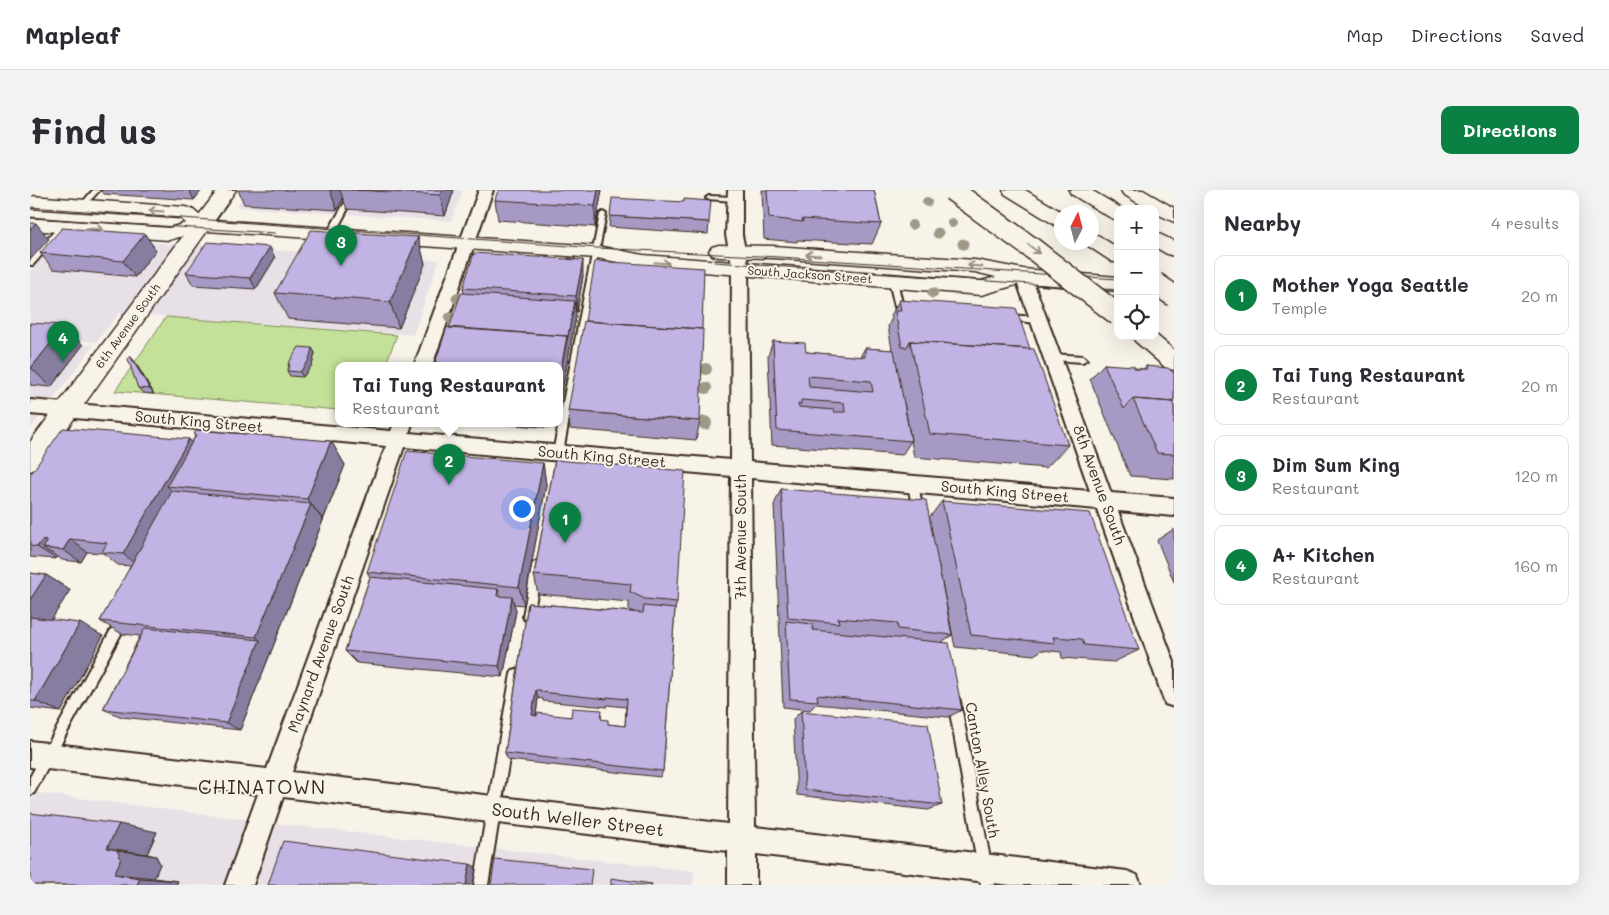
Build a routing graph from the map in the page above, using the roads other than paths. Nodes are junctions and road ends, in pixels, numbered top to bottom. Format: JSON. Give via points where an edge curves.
{"nodes":[{"id":1,"x":96,"y":190,"type":"edge"},
{"id":2,"x":227,"y":190,"type":"edge"},
{"id":3,"x":355,"y":190,"type":"edge"},
{"id":4,"x":486,"y":190,"type":"edge"},
{"id":5,"x":952,"y":190,"type":"edge"},
{"id":6,"x":1012,"y":190,"type":"edge"},
{"id":7,"x":1078,"y":190,"type":"edge"},
{"id":8,"x":1130,"y":190,"type":"edge"},
{"id":9,"x":734,"y":195,"type":"edge"},
{"id":10,"x":709,"y":198,"type":"dead end"},
{"id":11,"x":30,"y":202,"type":"edge"},
{"id":12,"x":82,"y":206,"type":"junction"},
{"id":13,"x":1114,"y":212,"type":"edge"},
{"id":14,"x":603,"y":214,"type":"dead end"},
{"id":15,"x":1054,"y":215,"type":"edge"},
{"id":16,"x":1174,"y":216,"type":"edge"},
{"id":17,"x":30,"y":224,"type":"edge"},
{"id":18,"x":201,"y":224,"type":"junction"},
{"id":19,"x":63,"y":226,"type":"junction"},
{"id":20,"x":331,"y":233,"type":"junction"},
{"id":21,"x":1159,"y":241,"type":"edge"},
{"id":22,"x":467,"y":243,"type":"junction"},
{"id":23,"x":1099,"y":245,"type":"edge"},
{"id":24,"x":1174,"y":250,"type":"edge"},
{"id":25,"x":597,"y":252,"type":"junction"},
{"id":26,"x":1114,"y":254,"type":"edge"},
{"id":27,"x":738,"y":261,"type":"junction"},
{"id":28,"x":30,"y":263,"type":"edge"},
{"id":29,"x":1023,"y":276,"type":"junction"},
{"id":30,"x":893,"y":281,"type":"junction"},
{"id":31,"x":1114,"y":284,"type":"edge"},
{"id":32,"x":1159,"y":286,"type":"edge"},
{"id":33,"x":1159,"y":287,"type":"edge"},
{"id":34,"x":1174,"y":288,"type":"edge"},
{"id":35,"x":1174,"y":296,"type":"edge"},
{"id":36,"x":900,"y":311,"type":"edge"},
{"id":37,"x":1114,"y":312,"type":"edge"},
{"id":38,"x":1002,"y":318,"type":"edge"},
{"id":39,"x":1039,"y":320,"type":"junction"},
{"id":40,"x":1149,"y":340,"type":"edge"},
{"id":41,"x":1052,"y":357,"type":"junction"},
{"id":42,"x":1083,"y":359,"type":"dead end"},
{"id":43,"x":424,"y":362,"type":"edge"},
{"id":44,"x":1174,"y":362,"type":"edge"},
{"id":45,"x":30,"y":407,"type":"edge"},
{"id":46,"x":67,"y":410,"type":"junction"},
{"id":47,"x":563,"y":423,"type":"edge"},
{"id":48,"x":562,"y":427,"type":"edge"},
{"id":49,"x":400,"y":431,"type":"edge"},
{"id":50,"x":30,"y":461,"type":"edge"},
{"id":51,"x":556,"y":462,"type":"junction"},
{"id":52,"x":740,"y":469,"type":"junction"},
{"id":53,"x":913,"y":484,"type":"junction"},
{"id":54,"x":1104,"y":500,"type":"junction"},
{"id":55,"x":1174,"y":506,"type":"edge"},
{"id":56,"x":920,"y":521,"type":"edge"},
{"id":57,"x":539,"y":556,"type":"edge"},
{"id":58,"x":129,"y":607,"type":"edge"},
{"id":59,"x":527,"y":624,"type":"edge"},
{"id":60,"x":520,"y":661,"type":"edge"},
{"id":61,"x":952,"y":692,"type":"edge"},
{"id":62,"x":1174,"y":694,"type":"edge"},
{"id":63,"x":39,"y":755,"type":"edge"},
{"id":64,"x":275,"y":783,"type":"junction"},
{"id":65,"x":30,"y":789,"type":"edge"},
{"id":66,"x":495,"y":810,"type":"junction"},
{"id":67,"x":742,"y":839,"type":"junction"},
{"id":68,"x":986,"y":877,"type":"edge"},
{"id":69,"x":239,"y":885,"type":"edge"},
{"id":70,"x":481,"y":885,"type":"edge"},
{"id":71,"x":742,"y":885,"type":"edge"},
{"id":72,"x":1127,"y":885,"type":"edge"}],
"edges":[{"from":1,"to":12,"type":"lane"},
{"from":2,"to":18,"type":"main road","name":"6th Avenue South"},
{"from":3,"to":20,"type":"lane"},
{"from":4,"to":22,"type":"street"},
{"from":5,"to":37,"type":"main road","one_way":true,"bridge":true},
{"from":6,"to":15,"type":"main road"},
{"from":7,"to":13,"type":"main road"},
{"from":8,"to":16,"type":"main road"},
{"from":9,"to":10,"type":"lane"},
{"from":9,"to":27,"type":"street","name":"7th Avenue South"},
{"from":11,"to":12,"type":"main road","name":"South Jackson Street"},
{"from":18,"to":12,"type":"main road","name":"South Jackson Street","one_way":true,"via":[[185,213]]},
{"from":14,"to":25,"type":"lane"},
{"from":17,"to":19,"type":"main road","name":"South Jackson Street"},
{"from":19,"to":18,"type":"main road","name":"South Jackson Street","one_way":true,"via":[[169,234]]},
{"from":18,"to":20,"type":"main road","name":"South Jackson Street"},
{"from":18,"to":46,"type":"main road","name":"6th Avenue South"},
{"from":19,"to":28,"type":"lane"},
{"from":20,"to":22,"type":"main road","name":"South Jackson Street"},
{"from":21,"to":24,"type":"main road"},
{"from":22,"to":25,"type":"main road","name":"South Jackson Street"},
{"from":22,"to":43,"type":"street"},
{"from":23,"to":26,"type":"main road"},
{"from":25,"to":27,"type":"main road","name":"South Jackson Street","via":[[643,261]]},
{"from":25,"to":47,"type":"lane","via":[[590,271]]},
{"from":29,"to":27,"type":"main road","name":"South Jackson Street","one_way":true,"via":[[975,266]]},
{"from":27,"to":30,"type":"main road","name":"South Jackson Street"},
{"from":27,"to":52,"type":"street","name":"7th Avenue South"},
{"from":29,"to":30,"type":"main road","name":"South Jackson Street","via":[[981,288]]},
{"from":29,"to":31,"type":"main road","name":"South Jackson Street"},
{"from":29,"to":39,"type":"street","name":"8th Avenue South"},
{"from":30,"to":36,"type":"lane"},
{"from":32,"to":34,"type":"main road"},
{"from":33,"to":35,"type":"main road","bridge":true},
{"from":38,"to":39,"type":"lane"},
{"from":39,"to":41,"type":"street","name":"8th Avenue South"},
{"from":40,"to":44,"type":"main road"},
{"from":41,"to":42,"type":"lane"},
{"from":41,"to":54,"type":"street","name":"8th Avenue South"},
{"from":45,"to":46,"type":"street","name":"South King Street"},
{"from":46,"to":49,"type":"street","name":"South King Street","via":[[225,428]]},
{"from":46,"to":50,"type":"main road","name":"6th Avenue South"},
{"from":48,"to":51,"type":"lane"},
{"from":49,"to":51,"type":"street","name":"South King Street"},
{"from":49,"to":64,"type":"street","name":"Maynard Avenue South"},
{"from":51,"to":52,"type":"street","name":"South King Street"},
{"from":52,"to":53,"type":"street","name":"South King Street"},
{"from":52,"to":67,"type":"street","name":"7th Avenue South"},
{"from":53,"to":54,"type":"street","name":"South King Street"},
{"from":53,"to":56,"type":"lane"},
{"from":54,"to":55,"type":"street","name":"South King Street"},
{"from":54,"to":62,"type":"street","name":"8th Avenue South"},
{"from":57,"to":59,"type":"lane","via":[[535,605]]},
{"from":58,"to":63,"type":"lane"},
{"from":60,"to":66,"type":"lane"},
{"from":61,"to":68,"type":"lane","name":"Canton Alley South"},
{"from":63,"to":64,"type":"street","name":"South Weller Street"},
{"from":63,"to":65,"type":"lane"},
{"from":64,"to":66,"type":"street","name":"South Weller Street"},
{"from":64,"to":69,"type":"street","name":"Maynard Avenue South"},
{"from":66,"to":67,"type":"street","name":"South Weller Street"},
{"from":66,"to":70,"type":"lane"},
{"from":67,"to":68,"type":"street","name":"South Weller Street"},
{"from":67,"to":71,"type":"street","name":"7th Avenue South"},
{"from":68,"to":72,"type":"street","name":"South Weller Street"}]}
